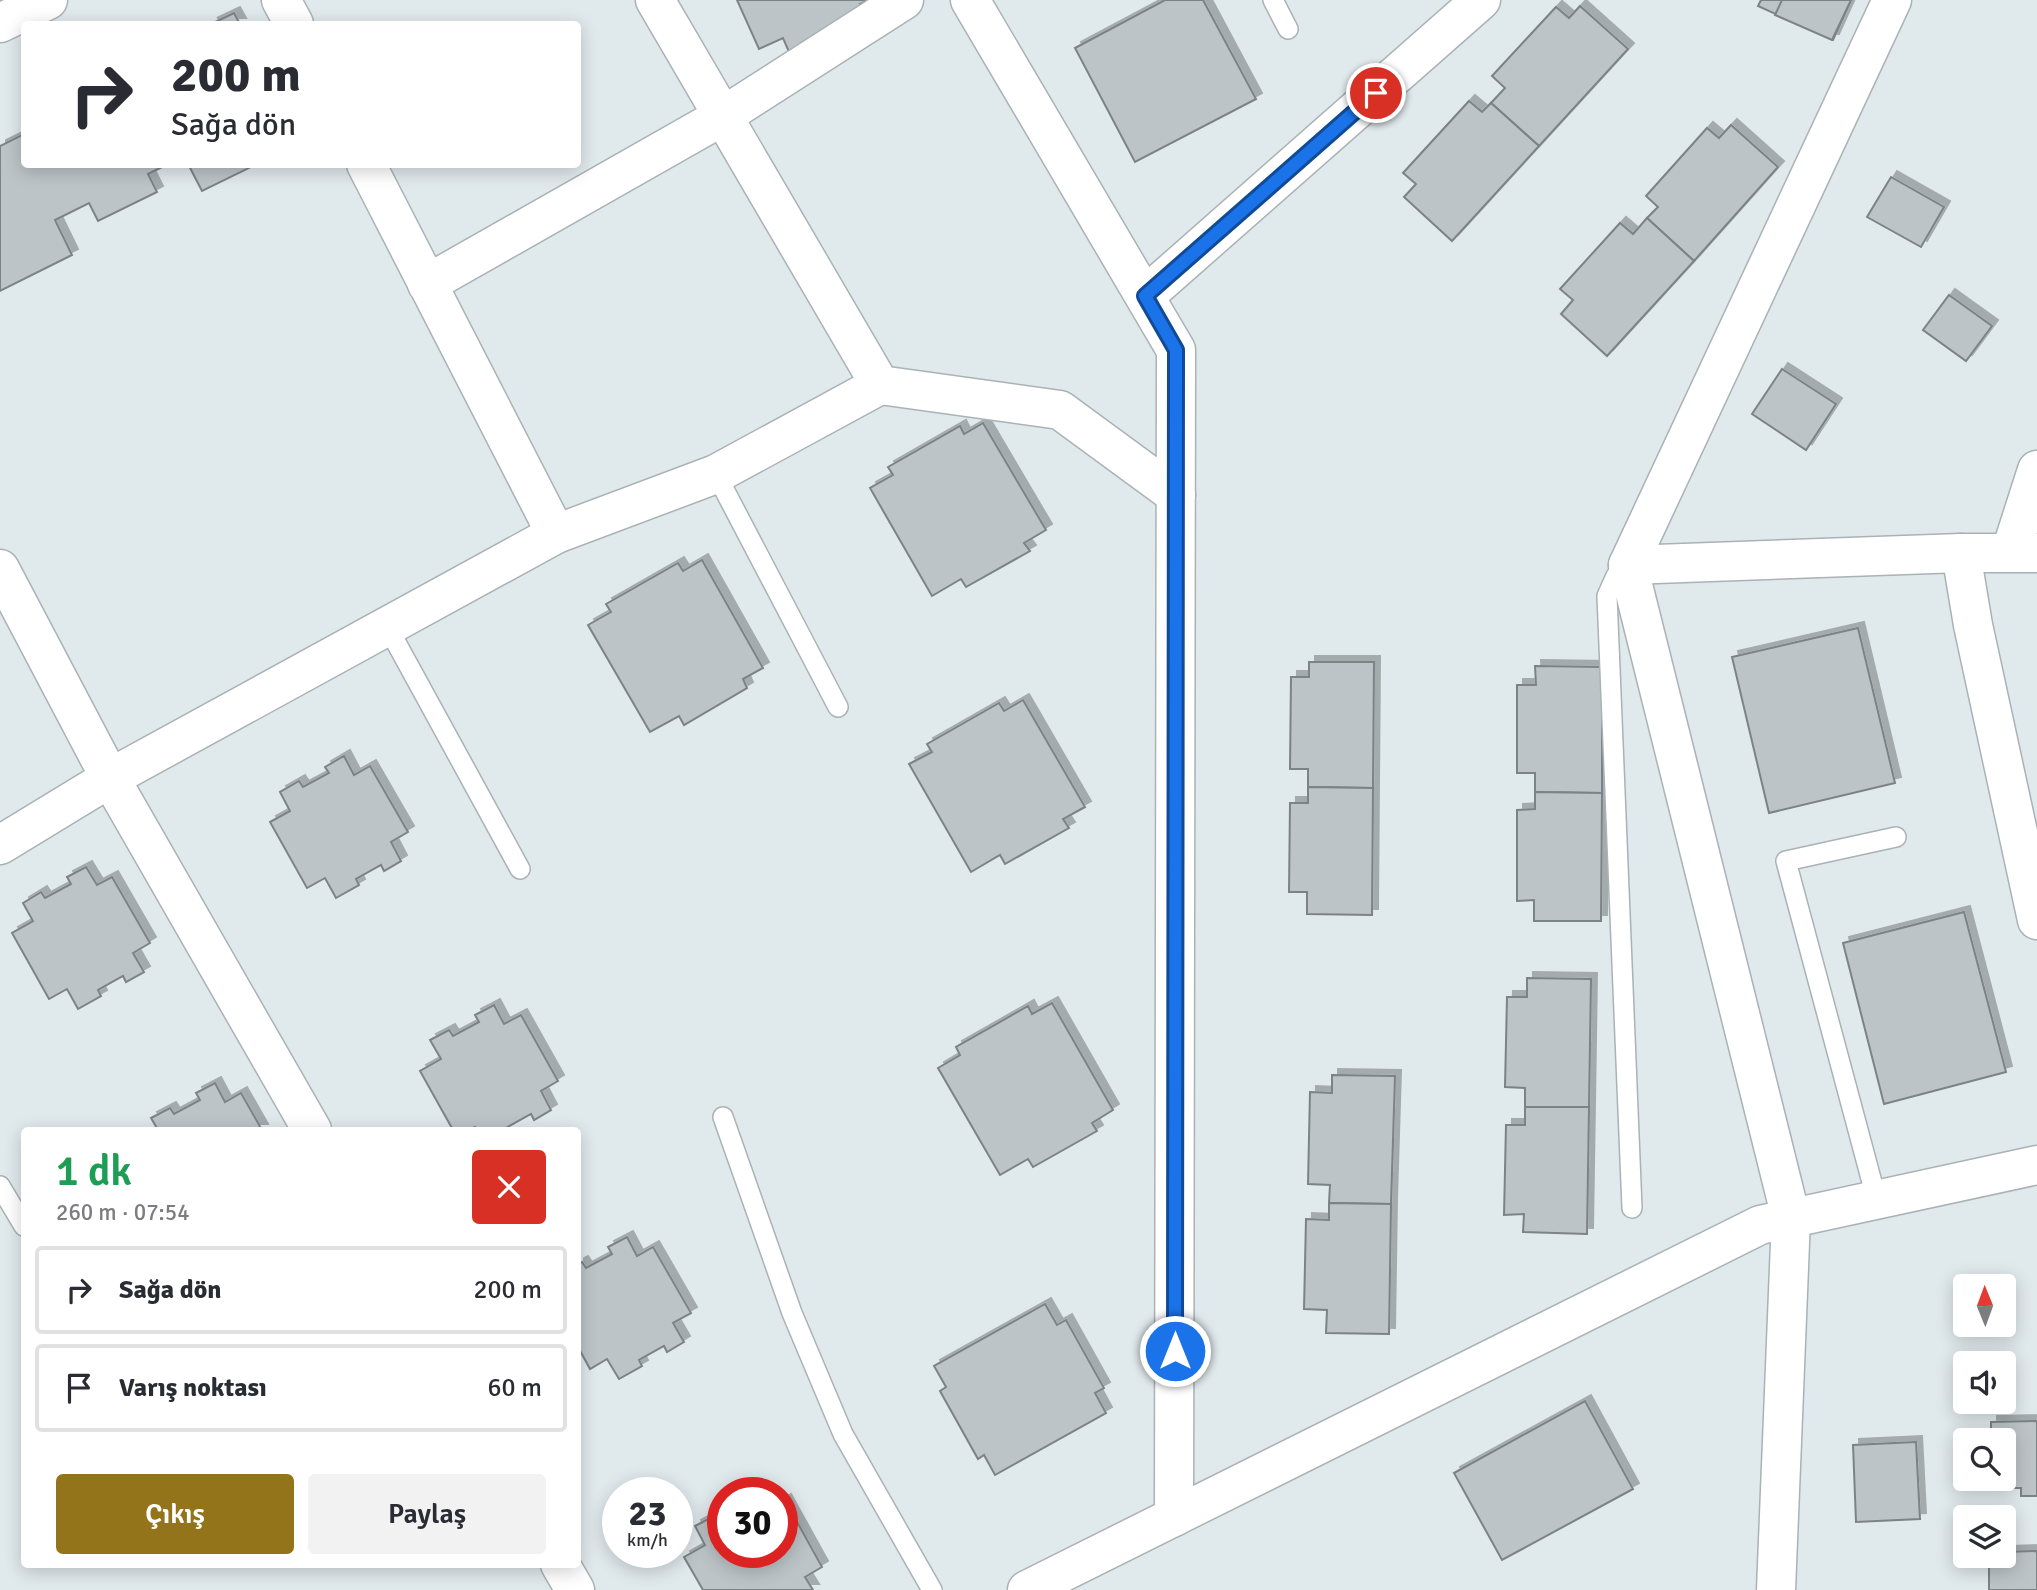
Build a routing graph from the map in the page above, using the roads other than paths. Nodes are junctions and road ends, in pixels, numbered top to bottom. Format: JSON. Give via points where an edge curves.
{"nodes":[{"id":1,"x":48,"y":0,"type":"edge"},
{"id":2,"x":281,"y":0,"type":"edge"},
{"id":3,"x":655,"y":0,"type":"edge"},
{"id":4,"x":904,"y":0,"type":"edge"},
{"id":5,"x":970,"y":0,"type":"edge"},
{"id":6,"x":1273,"y":0,"type":"edge"},
{"id":7,"x":1480,"y":0,"type":"edge"},
{"id":8,"x":1892,"y":0,"type":"edge"},
{"id":9,"x":292,"y":21,"type":"edge"},
{"id":10,"x":0,"y":23,"type":"edge"},
{"id":11,"x":1288,"y":29,"type":"dead end"},
{"id":12,"x":723,"y":116,"type":"junction"},
{"id":13,"x":368,"y":168,"type":"edge"},
{"id":14,"x":427,"y":284,"type":"junction"},
{"id":15,"x":1145,"y":296,"type":"junction"},
{"id":16,"x":880,"y":385,"type":"junction"},
{"id":17,"x":2037,"y":470,"type":"edge"},
{"id":18,"x":716,"y":474,"type":"junction"},
{"id":19,"x":1176,"y":495,"type":"junction"},
{"id":20,"x":556,"y":534,"type":"junction"},
{"id":21,"x":2024,"y":552,"type":"edge"},
{"id":22,"x":1961,"y":553,"type":"junction"},
{"id":23,"x":1628,"y":565,"type":"junction"},
{"id":24,"x":0,"y":569,"type":"edge"},
{"id":25,"x":387,"y":626,"type":"junction"},
{"id":26,"x":838,"y":707,"type":"dead end"},
{"id":27,"x":110,"y":778,"type":"junction"},
{"id":28,"x":1896,"y":837,"type":"dead end"},
{"id":29,"x":0,"y":845,"type":"edge"},
{"id":30,"x":520,"y":869,"type":"dead end"},
{"id":31,"x":2037,"y":920,"type":"edge"},
{"id":32,"x":723,"y":1116,"type":"dead end"},
{"id":33,"x":310,"y":1127,"type":"edge"},
{"id":34,"x":2037,"y":1165,"type":"edge"},
{"id":35,"x":0,"y":1185,"type":"edge"},
{"id":36,"x":1877,"y":1201,"type":"junction"},
{"id":37,"x":1632,"y":1208,"type":"dead end"},
{"id":38,"x":1791,"y":1218,"type":"junction"},
{"id":39,"x":21,"y":1221,"type":"edge"},
{"id":40,"x":1174,"y":1517,"type":"junction"},
{"id":41,"x":562,"y":1568,"type":"edge"},
{"id":42,"x":575,"y":1590,"type":"edge"},
{"id":43,"x":932,"y":1590,"type":"edge"},
{"id":44,"x":1027,"y":1590,"type":"edge"},
{"id":45,"x":1776,"y":1590,"type":"edge"}],
"edges":[{"from":1,"to":10,"type":"street"},
{"from":2,"to":9,"type":"street"},
{"from":3,"to":12,"type":"street"},
{"from":4,"to":12,"type":"street"},
{"from":5,"to":15,"type":"street"},
{"from":6,"to":11,"type":"lane"},
{"from":7,"to":15,"type":"street"},
{"from":8,"to":23,"type":"street"},
{"from":12,"to":14,"type":"street"},
{"from":12,"to":16,"type":"street"},
{"from":13,"to":14,"type":"street"},
{"from":14,"to":20,"type":"street"},
{"from":15,"to":19,"type":"street","via":[[1176,350]]},
{"from":16,"to":18,"type":"street"},
{"from":16,"to":19,"type":"street","via":[[1060,410]]},
{"from":17,"to":21,"type":"street"},
{"from":18,"to":20,"type":"street"},
{"from":18,"to":26,"type":"lane"},
{"from":19,"to":40,"type":"street"},
{"from":20,"to":25,"type":"street"},
{"from":21,"to":22,"type":"street"},
{"from":22,"to":23,"type":"street"},
{"from":22,"to":31,"type":"street"},
{"from":23,"to":37,"type":"lane","via":[[1616,576],[1607,596]]},
{"from":23,"to":38,"type":"street"},
{"from":24,"to":27,"type":"street"},
{"from":25,"to":27,"type":"street"},
{"from":25,"to":30,"type":"lane"},
{"from":27,"to":29,"type":"street"},
{"from":27,"to":33,"type":"street"},
{"from":28,"to":36,"type":"lane","via":[[1786,861]]},
{"from":32,"to":43,"type":"lane","via":[[792,1312],[843,1434]]},
{"from":34,"to":36,"type":"street"},
{"from":35,"to":39,"type":"lane"},
{"from":36,"to":38,"type":"street"},
{"from":38,"to":40,"type":"street","via":[[1760,1225]]},
{"from":38,"to":45,"type":"street"},
{"from":40,"to":44,"type":"street"},
{"from":41,"to":42,"type":"street"}]}
